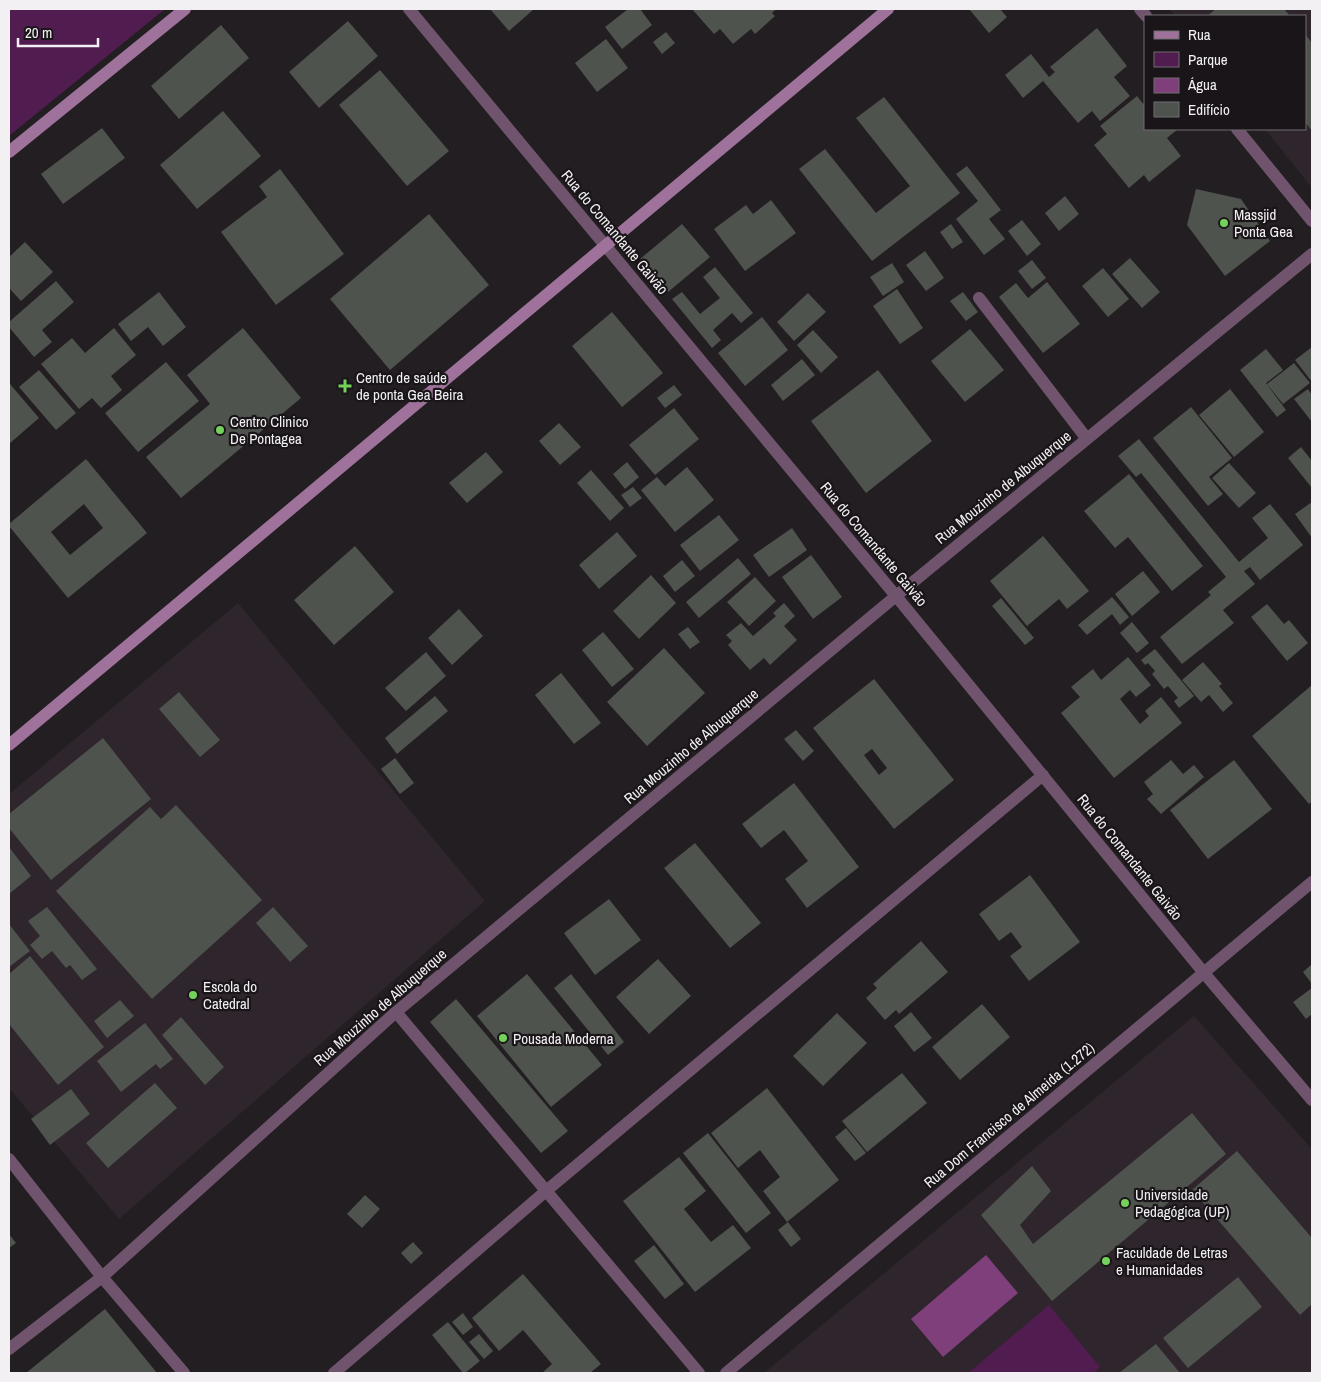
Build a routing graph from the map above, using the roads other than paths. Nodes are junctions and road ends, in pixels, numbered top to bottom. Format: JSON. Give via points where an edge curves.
{"nodes":[{"id":1,"x":185,"y":9,"type":"edge"},
{"id":2,"x":409,"y":9,"type":"edge"},
{"id":3,"x":888,"y":9,"type":"edge"},
{"id":4,"x":1238,"y":130,"type":"edge"},
{"id":5,"x":9,"y":152,"type":"edge"},
{"id":6,"x":1312,"y":221,"type":"edge"},
{"id":7,"x":606,"y":246,"type":"junction"},
{"id":8,"x":1312,"y":254,"type":"edge"},
{"id":9,"x":978,"y":298,"type":"dead end"},
{"id":10,"x":1087,"y":439,"type":"junction"},
{"id":11,"x":896,"y":596,"type":"junction"},
{"id":12,"x":9,"y":745,"type":"edge"},
{"id":13,"x":1043,"y":775,"type":"junction"},
{"id":14,"x":1312,"y":882,"type":"edge"},
{"id":15,"x":1204,"y":973,"type":"junction"},
{"id":16,"x":396,"y":1012,"type":"junction"},
{"id":17,"x":1312,"y":1100,"type":"edge"},
{"id":18,"x":9,"y":1159,"type":"edge"},
{"id":19,"x":546,"y":1191,"type":"junction"},
{"id":20,"x":102,"y":1277,"type":"junction"},
{"id":21,"x":9,"y":1348,"type":"edge"},
{"id":22,"x":184,"y":1373,"type":"edge"},
{"id":23,"x":334,"y":1373,"type":"edge"},
{"id":24,"x":699,"y":1373,"type":"edge"},
{"id":25,"x":726,"y":1373,"type":"edge"}],
"edges":[{"from":1,"to":5,"type":"street"},
{"from":2,"to":7,"type":"street","name":"Rua do Comandante Gaivão"},
{"from":3,"to":7,"type":"street"},
{"from":4,"to":6,"type":"street"},
{"from":7,"to":11,"type":"street","name":"Rua do Comandante Gaivão"},
{"from":7,"to":12,"type":"street"},
{"from":8,"to":10,"type":"street","name":"Rua Mouzinho de Albuquerque"},
{"from":9,"to":10,"type":"street"},
{"from":10,"to":11,"type":"street","name":"Rua Mouzinho de Albuquerque"},
{"from":11,"to":13,"type":"street","name":"Rua do Comandante Gaivão"},
{"from":11,"to":16,"type":"street","name":"Rua Mouzinho de Albuquerque"},
{"from":13,"to":15,"type":"street","name":"Rua do Comandante Gaivão"},
{"from":13,"to":19,"type":"street"},
{"from":14,"to":15,"type":"street","name":"Rua Dom Francisco de Almeida (1.272)"},
{"from":15,"to":17,"type":"street","name":"Rua do Comandante Gaivão"},
{"from":15,"to":25,"type":"street","name":"Rua Dom Francisco de Almeida (1.272)"},
{"from":16,"to":19,"type":"street"},
{"from":16,"to":20,"type":"street","name":"Rua Mouzinho de Albuquerque"},
{"from":18,"to":20,"type":"street"},
{"from":19,"to":23,"type":"street"},
{"from":19,"to":24,"type":"street"},
{"from":20,"to":21,"type":"street","name":"Rua Mouzinho de Albuquerque"},
{"from":20,"to":22,"type":"street"}]}
